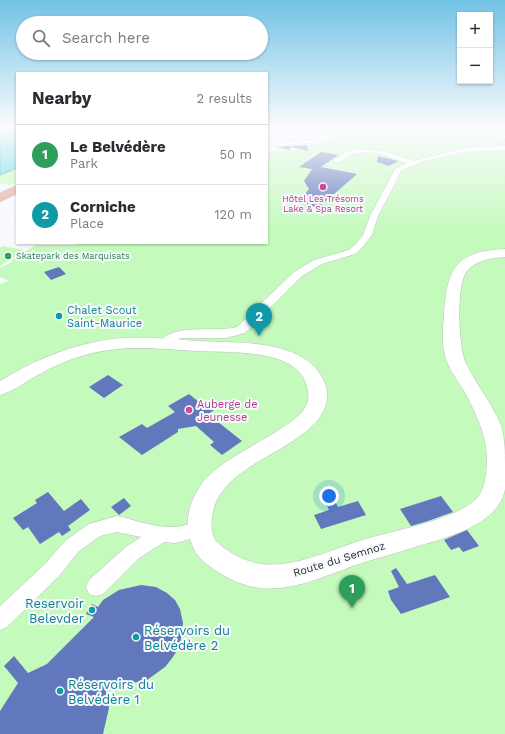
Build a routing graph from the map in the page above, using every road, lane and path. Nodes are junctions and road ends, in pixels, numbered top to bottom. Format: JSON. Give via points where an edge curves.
{"nodes":[{"id":1,"x":416,"y":162,"type":"edge"},
{"id":2,"x":413,"y":163,"type":"joint"},
{"id":3,"x":16,"y":190,"type":"edge"},
{"id":4,"x":0,"y":198,"type":"edge"},
{"id":5,"x":505,"y":253,"type":"edge"},
{"id":6,"x":165,"y":343,"type":"junction"},
{"id":7,"x":0,"y":390,"type":"edge"},
{"id":8,"x":199,"y":530,"type":"junction"},
{"id":9,"x":162,"y":534,"type":"junction"},
{"id":10,"x":96,"y":587,"type":"dead end"},
{"id":11,"x":0,"y":620,"type":"edge"}],
"edges":[{"from":1,"to":2,"type":"street"},
{"from":2,"to":6,"type":"street","via":[[396,172],[374,216],[368,235],[352,252],[309,266],[241,330],[226,334],[180,334]]},
{"from":3,"to":4,"type":"main road"},
{"from":5,"to":8,"type":"main road","name":"Route du Semnoz","via":[[482,256],[465,266],[457,276],[453,293],[451,343],[455,359],[499,433],[500,475],[492,496],[484,506],[451,525],[313,569],[274,577],[255,576],[229,566],[209,551]]},
{"from":6,"to":7,"type":"main road","name":"Route du Semnoz","via":[[118,343],[67,355],[36,368]]},
{"from":6,"to":8,"type":"main road","name":"Route du Semnoz","via":[[250,349],[278,354],[307,368],[317,386],[318,395],[314,412],[308,420],[236,465],[215,483],[202,506]]},
{"from":8,"to":9,"type":"street","via":[[175,535]]},
{"from":9,"to":10,"type":"street","via":[[133,552]]},
{"from":9,"to":11,"type":"street","via":[[117,524],[95,529],[72,546],[52,570]]}]}
